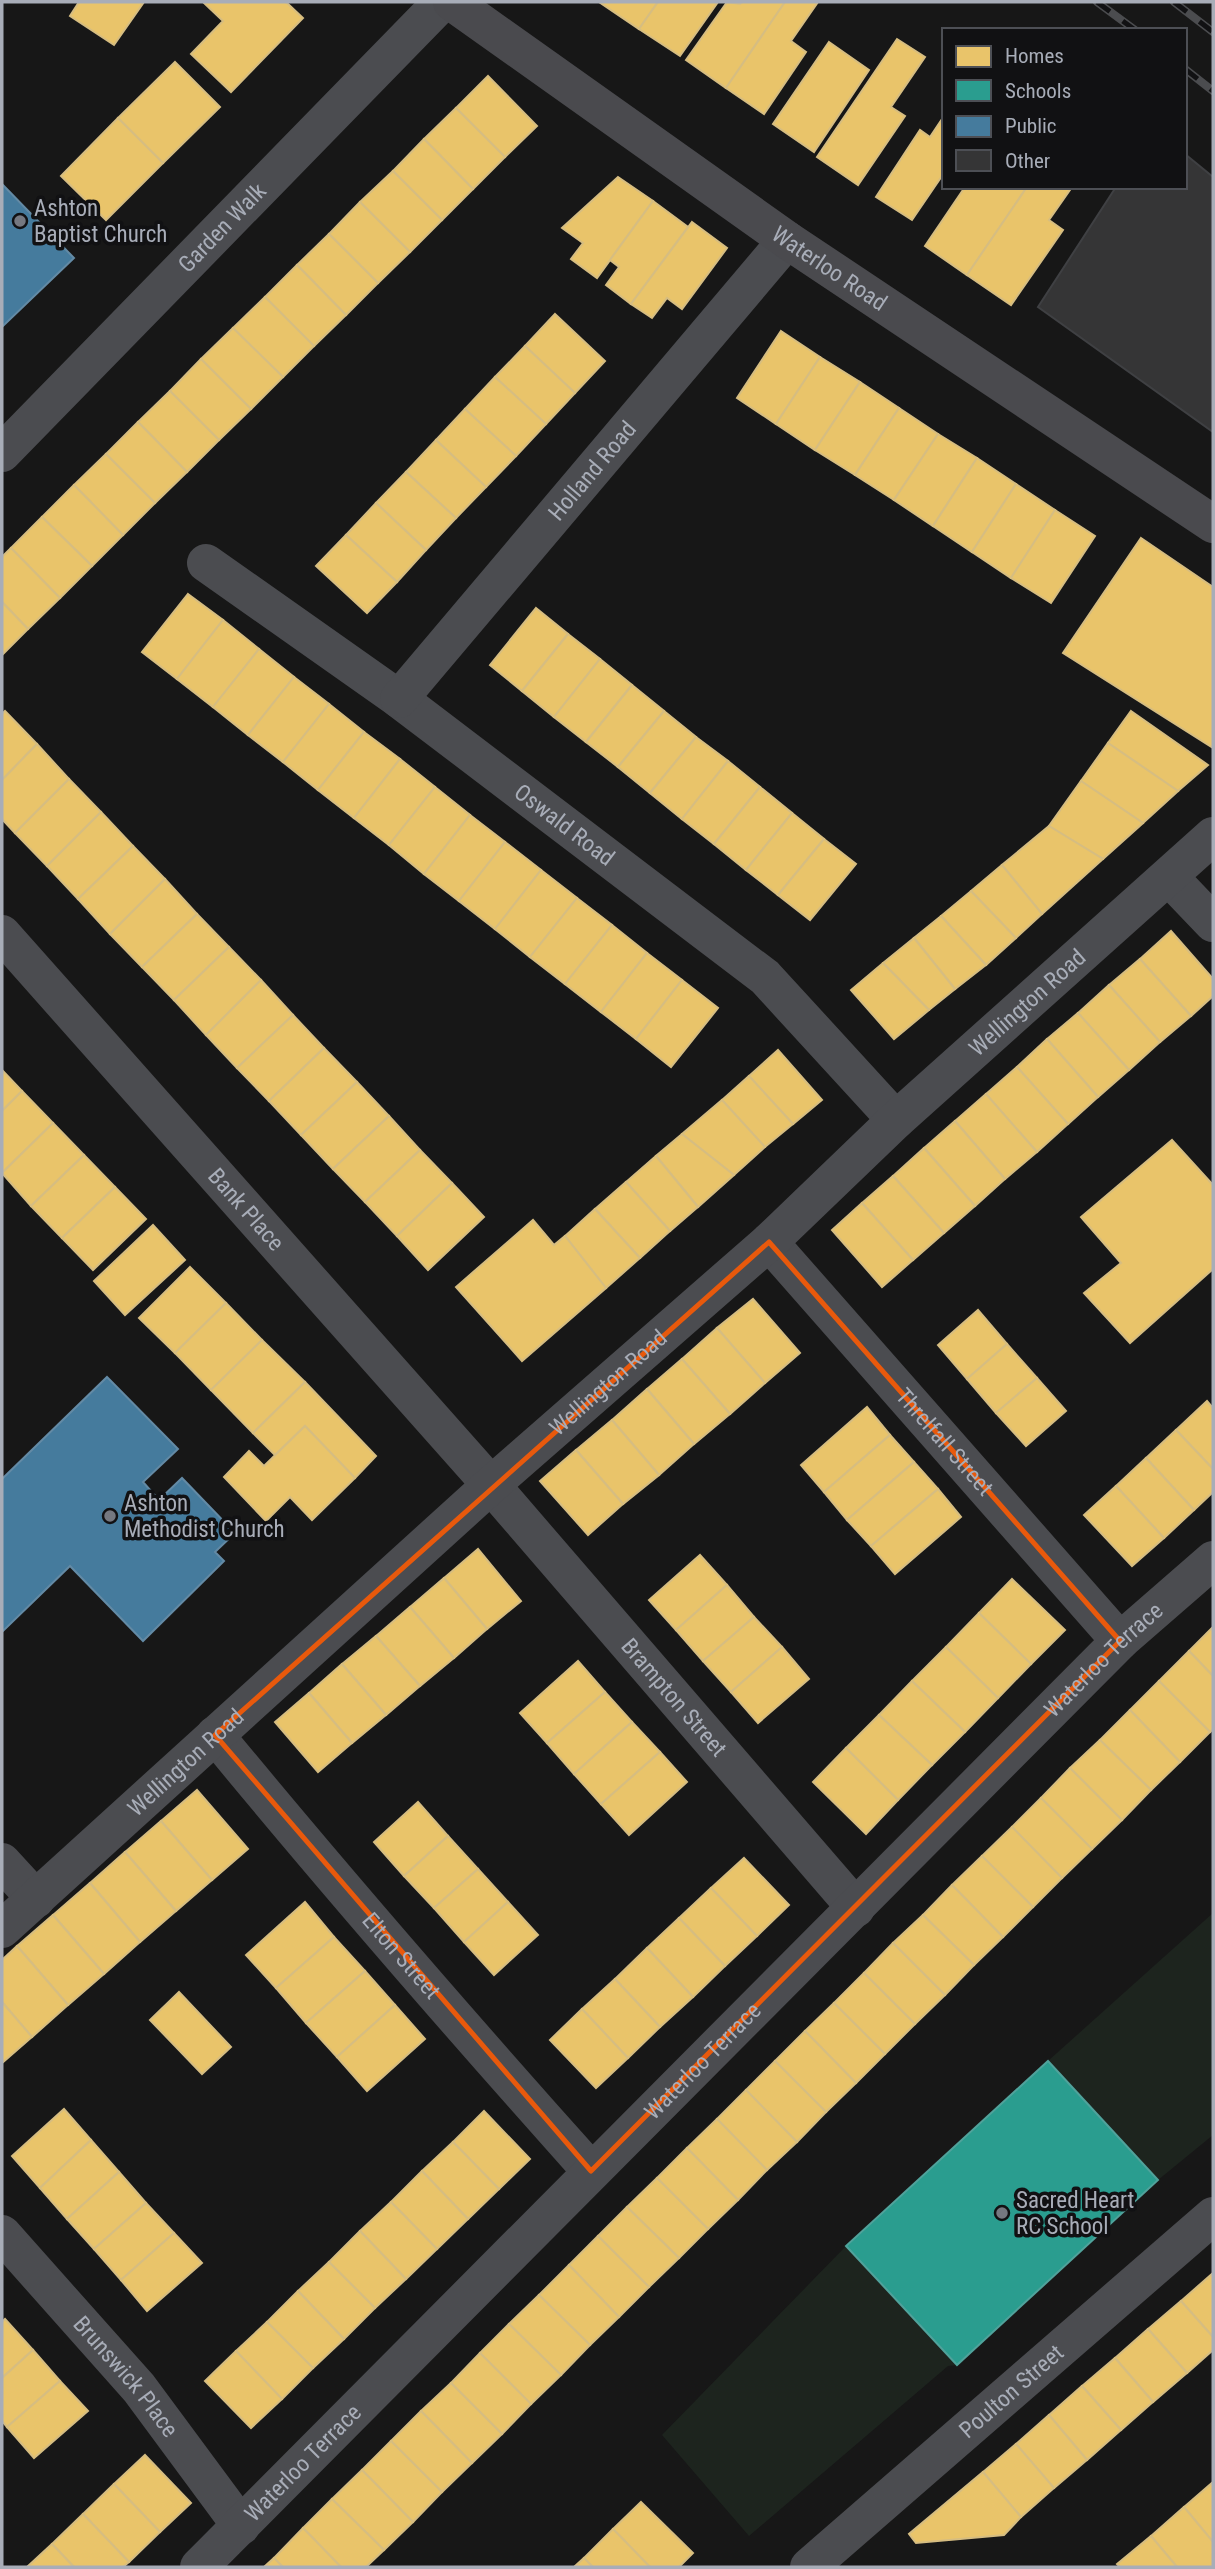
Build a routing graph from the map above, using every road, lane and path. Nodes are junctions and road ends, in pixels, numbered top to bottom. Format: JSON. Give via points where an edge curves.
{"nodes":[{"id":1,"x":442,"y":2,"type":"edge"},
{"id":2,"x":452,"y":2,"type":"edge"},
{"id":3,"x":786,"y":240,"type":"junction"},
{"id":4,"x":2,"y":453,"type":"edge"},
{"id":5,"x":1213,"y":524,"type":"edge"},
{"id":6,"x":206,"y":563,"type":"dead end"},
{"id":7,"x":399,"y":699,"type":"junction"},
{"id":8,"x":1213,"y":836,"type":"edge"},
{"id":9,"x":1170,"y":878,"type":"junction"},
{"id":10,"x":1213,"y":923,"type":"edge"},
{"id":11,"x":2,"y":933,"type":"edge"},
{"id":12,"x":896,"y":1119,"type":"junction"},
{"id":13,"x":769,"y":1242,"type":"junction"},
{"id":14,"x":491,"y":1485,"type":"junction"},
{"id":15,"x":1213,"y":1560,"type":"edge"},
{"id":16,"x":1120,"y":1642,"type":"junction"},
{"id":17,"x":215,"y":1735,"type":"junction"},
{"id":18,"x":2,"y":1862,"type":"edge"},
{"id":19,"x":36,"y":1899,"type":"junction"},
{"id":20,"x":856,"y":1908,"type":"junction"},
{"id":21,"x":2,"y":1929,"type":"edge"},
{"id":22,"x":591,"y":2171,"type":"junction"},
{"id":23,"x":1213,"y":2216,"type":"edge"},
{"id":24,"x":2,"y":2234,"type":"edge"},
{"id":25,"x":241,"y":2526,"type":"junction"},
{"id":26,"x":199,"y":2567,"type":"edge"},
{"id":27,"x":809,"y":2567,"type":"edge"}],
"edges":[{"from":1,"to":4,"type":"street","name":"Garden Walk"},
{"from":2,"to":3,"type":"street","name":"Waterloo Road"},
{"from":3,"to":5,"type":"street","name":"Waterloo Road"},
{"from":3,"to":7,"type":"street","name":"Holland Road"},
{"from":6,"to":7,"type":"street","name":"Oswald Road"},
{"from":7,"to":12,"type":"street","name":"Oswald Road","via":[[765,977]]},
{"from":8,"to":9,"type":"street","name":"Wellington Road"},
{"from":9,"to":10,"type":"street"},
{"from":9,"to":12,"type":"street","name":"Wellington Road"},
{"from":11,"to":14,"type":"street","name":"Bank Place"},
{"from":12,"to":13,"type":"street","name":"Wellington Road"},
{"from":13,"to":14,"type":"street","name":"Wellington Road"},
{"from":13,"to":16,"type":"street","name":"Threlfall Street"},
{"from":14,"to":17,"type":"street","name":"Wellington Road"},
{"from":14,"to":20,"type":"street","name":"Brampton Street"},
{"from":15,"to":16,"type":"street","name":"Waterloo Terrace"},
{"from":16,"to":20,"type":"street","name":"Waterloo Terrace"},
{"from":17,"to":19,"type":"street","name":"Wellington Road"},
{"from":17,"to":22,"type":"street","name":"Elton Street"},
{"from":18,"to":19,"type":"street"},
{"from":19,"to":21,"type":"street","name":"Wellington Road"},
{"from":20,"to":22,"type":"street","name":"Waterloo Terrace"},
{"from":22,"to":25,"type":"street","name":"Waterloo Terrace"},
{"from":23,"to":27,"type":"street","name":"Poulton Street"},
{"from":24,"to":25,"type":"street","name":"Brunswick Place","via":[[139,2388]]},
{"from":25,"to":26,"type":"street","name":"Waterloo Terrace"}]}
